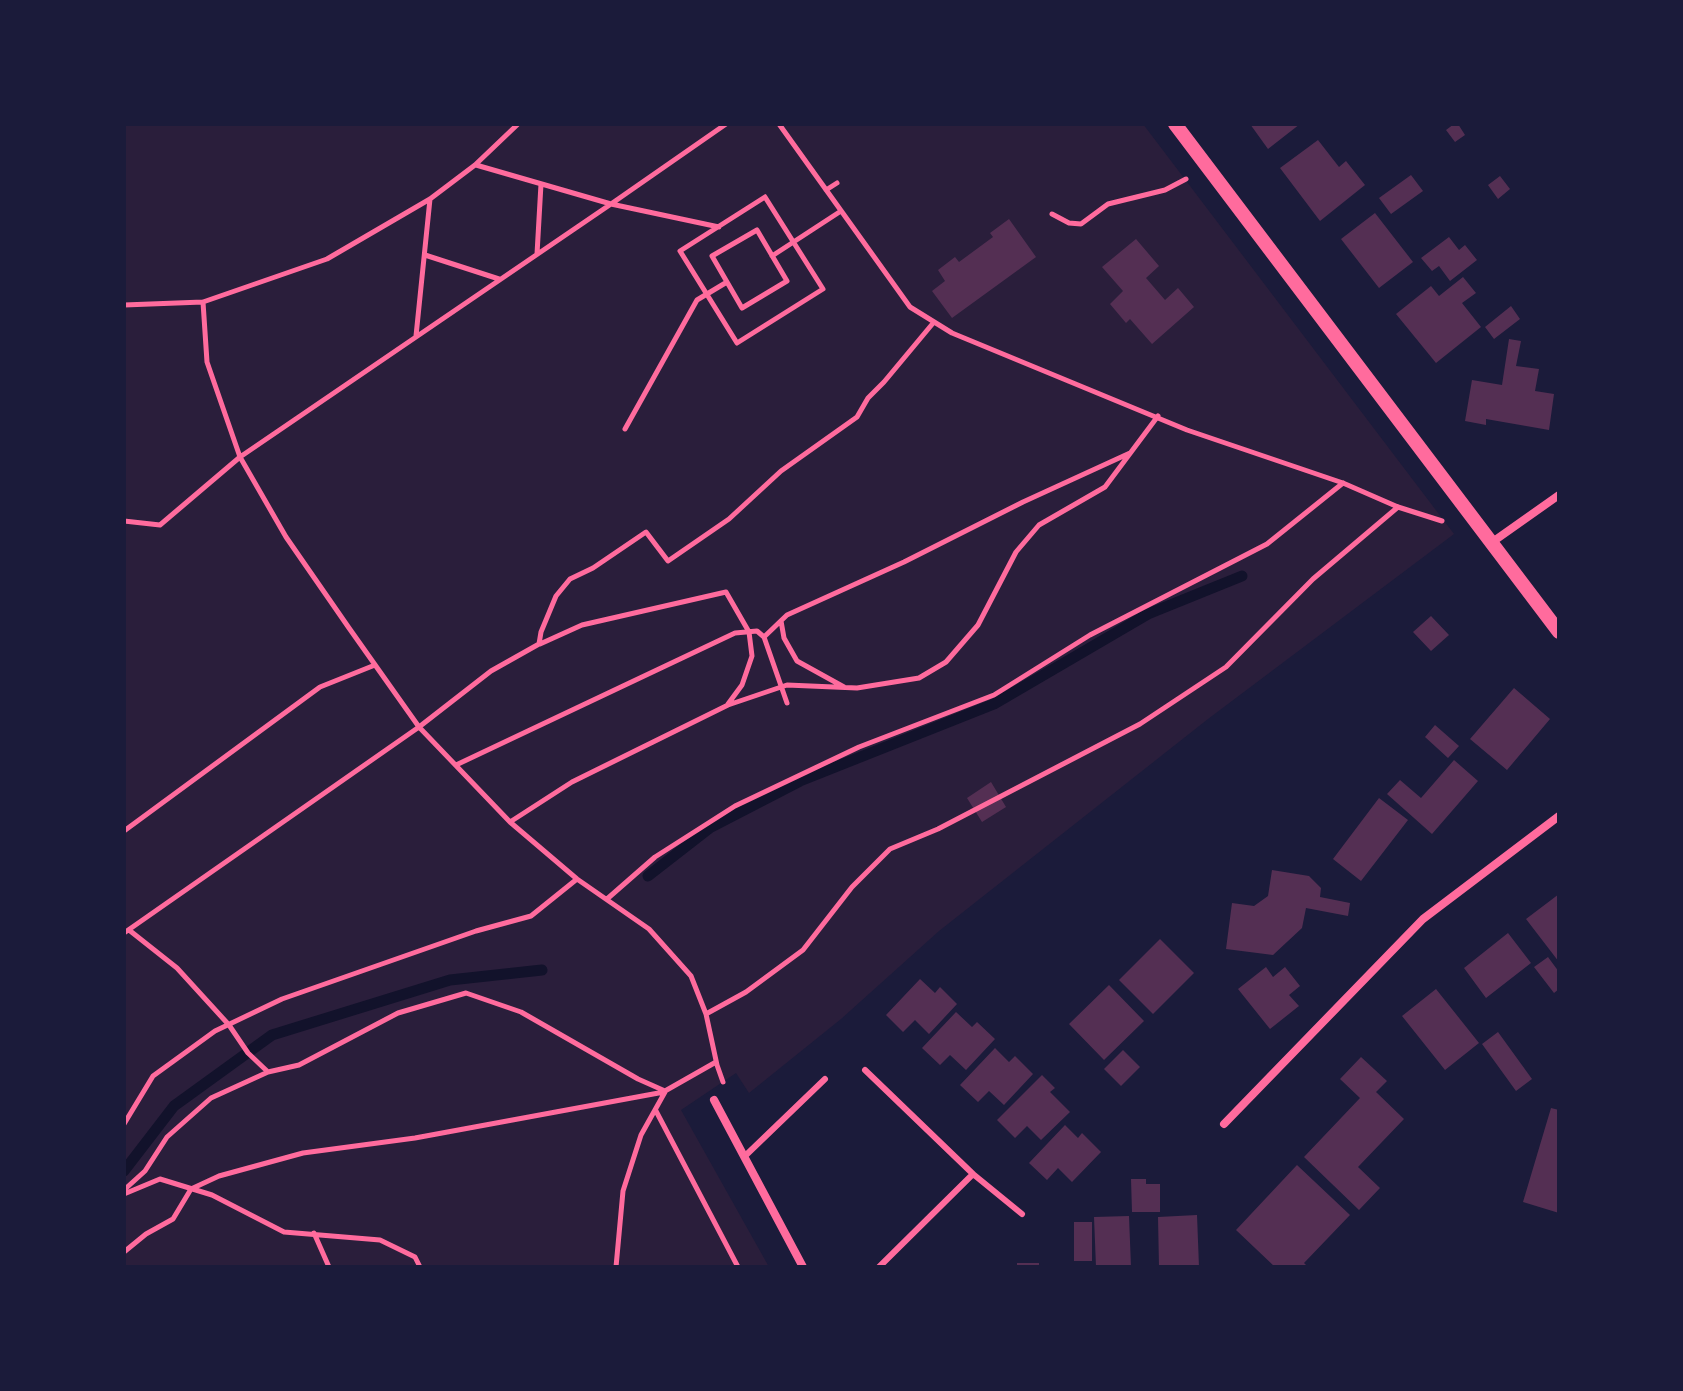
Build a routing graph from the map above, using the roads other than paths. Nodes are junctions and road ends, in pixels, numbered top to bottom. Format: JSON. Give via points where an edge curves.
{"nodes":[{"id":1,"x":1175,"y":124,"type":"edge"},
{"id":2,"x":1559,"y":495,"type":"edge"},
{"id":3,"x":1491,"y":543,"type":"junction"},
{"id":4,"x":1559,"y":632,"type":"edge"},
{"id":5,"x":1559,"y":816,"type":"edge"},
{"id":6,"x":865,"y":1070,"type":"dead end"},
{"id":7,"x":825,"y":1079,"type":"dead end"},
{"id":8,"x":714,"y":1100,"type":"road end"},
{"id":9,"x":1224,"y":1124,"type":"dead end"},
{"id":10,"x":744,"y":1157,"type":"junction"},
{"id":11,"x":973,"y":1174,"type":"junction"},
{"id":12,"x":1022,"y":1214,"type":"dead end"},
{"id":13,"x":803,"y":1267,"type":"edge"},
{"id":14,"x":879,"y":1267,"type":"edge"}],
"edges":[{"from":1,"to":3,"type":"street"},
{"from":2,"to":3,"type":"street"},
{"from":3,"to":4,"type":"street"},
{"from":5,"to":9,"type":"street","via":[[1423,919]]},
{"from":6,"to":11,"type":"lane"},
{"from":7,"to":10,"type":"lane"},
{"from":8,"to":10,"type":"street"},
{"from":10,"to":13,"type":"street"},
{"from":11,"to":12,"type":"lane"},
{"from":11,"to":14,"type":"lane"}]}
